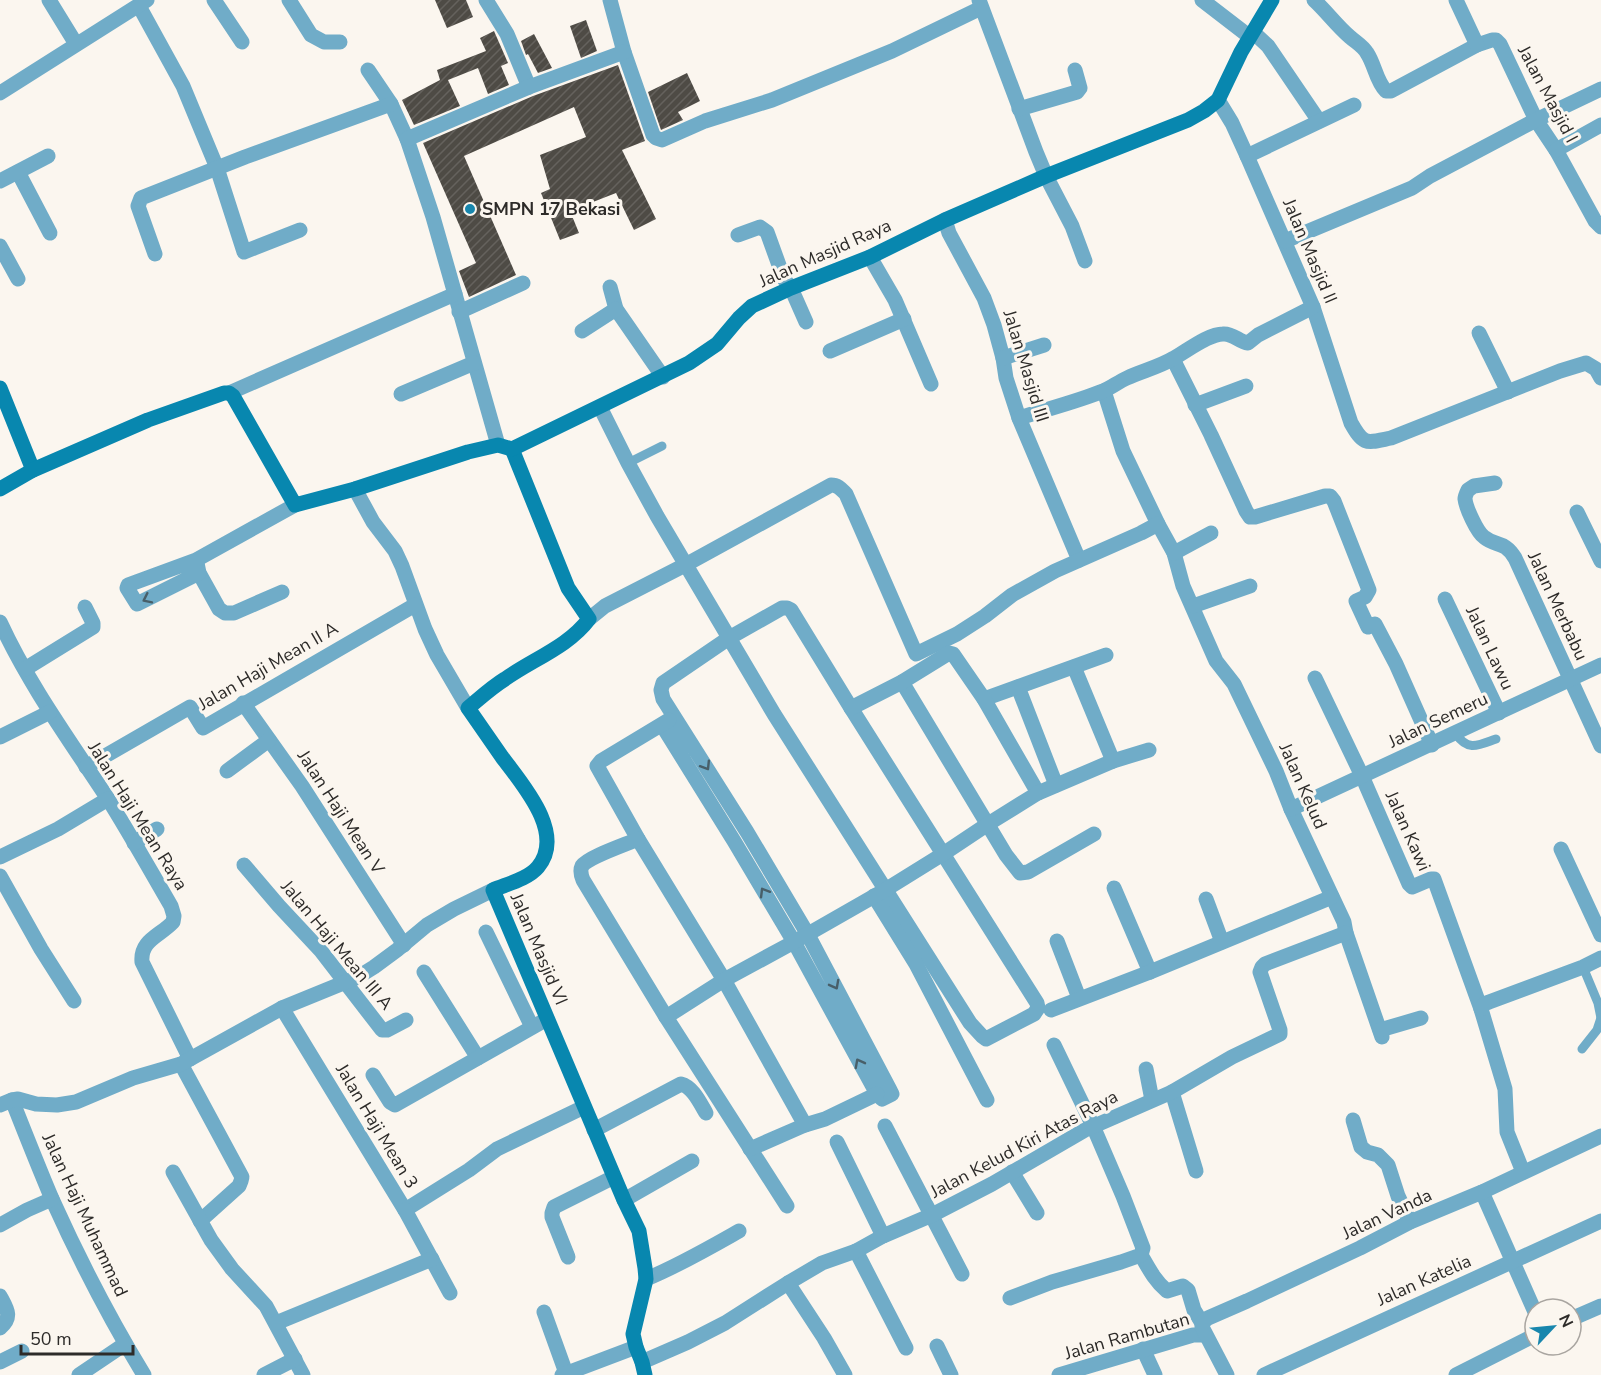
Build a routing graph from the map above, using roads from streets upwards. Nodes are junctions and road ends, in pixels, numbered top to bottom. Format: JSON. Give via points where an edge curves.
{"nodes":[{"id":1,"x":49,"y":0,"type":"edge"},
{"id":2,"x":214,"y":0,"type":"edge"},
{"id":3,"x":289,"y":0,"type":"edge"},
{"id":4,"x":486,"y":0,"type":"edge"},
{"id":5,"x":610,"y":0,"type":"edge"},
{"id":6,"x":1202,"y":0,"type":"edge"},
{"id":7,"x":1272,"y":0,"type":"edge"},
{"id":8,"x":1314,"y":0,"type":"edge"},
{"id":9,"x":1456,"y":0,"type":"edge"},
{"id":10,"x":143,"y":3,"type":"edge"},
{"id":11,"x":980,"y":4,"type":"edge"},
{"id":12,"x":1251,"y":34,"type":"junction"},
{"id":13,"x":242,"y":42,"type":"dead end"},
{"id":14,"x":340,"y":42,"type":"dead end"},
{"id":15,"x":76,"y":44,"type":"junction"},
{"id":16,"x":1477,"y":45,"type":"junction"},
{"id":17,"x":624,"y":52,"type":"junction"},
{"id":18,"x":368,"y":70,"type":"dead end"},
{"id":19,"x":1075,"y":70,"type":"dead end"},
{"id":20,"x":529,"y":87,"type":"junction"},
{"id":21,"x":1601,"y":89,"type":"edge"},
{"id":22,"x":0,"y":93,"type":"edge"},
{"id":23,"x":1218,"y":100,"type":"junction"},
{"id":24,"x":391,"y":104,"type":"junction"},
{"id":25,"x":1354,"y":105,"type":"dead end"},
{"id":26,"x":1019,"y":109,"type":"junction"},
{"id":27,"x":1536,"y":120,"type":"junction"},
{"id":28,"x":1319,"y":121,"type":"junction"},
{"id":29,"x":1601,"y":125,"type":"edge"},
{"id":30,"x":407,"y":139,"type":"junction"},
{"id":31,"x":1556,"y":150,"type":"junction"},
{"id":32,"x":48,"y":156,"type":"dead end"},
{"id":33,"x":1248,"y":156,"type":"junction"},
{"id":34,"x":217,"y":168,"type":"junction"},
{"id":35,"x":18,"y":172,"type":"junction"},
{"id":36,"x":1046,"y":176,"type":"junction"},
{"id":37,"x":0,"y":181,"type":"edge"},
{"id":38,"x":945,"y":220,"type":"junction"},
{"id":39,"x":1601,"y":227,"type":"edge"},
{"id":40,"x":300,"y":230,"type":"dead end"},
{"id":41,"x":50,"y":233,"type":"dead end"},
{"id":42,"x":738,"y":235,"type":"dead end"},
{"id":43,"x":1285,"y":242,"type":"junction"},
{"id":44,"x":0,"y":246,"type":"edge"},
{"id":45,"x":155,"y":254,"type":"dead end"},
{"id":46,"x":870,"y":256,"type":"junction"},
{"id":47,"x":1085,"y":261,"type":"dead end"},
{"id":48,"x":18,"y":279,"type":"dead end"},
{"id":49,"x":523,"y":283,"type":"dead end"},
{"id":50,"x":610,"y":287,"type":"dead end"},
{"id":51,"x":791,"y":288,"type":"junction"},
{"id":52,"x":454,"y":294,"type":"junction"},
{"id":53,"x":1313,"y":307,"type":"junction"},
{"id":54,"x":616,"y":309,"type":"junction"},
{"id":55,"x":459,"y":312,"type":"junction"},
{"id":56,"x":904,"y":319,"type":"junction"},
{"id":57,"x":806,"y":322,"type":"dead end"},
{"id":58,"x":582,"y":331,"type":"dead end"},
{"id":59,"x":1479,"y":333,"type":"dead end"},
{"id":60,"x":1044,"y":345,"type":"dead end"},
{"id":61,"x":830,"y":351,"type":"dead end"},
{"id":62,"x":1003,"y":358,"type":"junction"},
{"id":63,"x":1173,"y":359,"type":"junction"},
{"id":64,"x":474,"y":363,"type":"junction"},
{"id":65,"x":1599,"y":371,"type":"edge"},
{"id":66,"x":663,"y":376,"type":"junction"},
{"id":67,"x":931,"y":384,"type":"dead end"},
{"id":68,"x":1246,"y":386,"type":"dead end"},
{"id":69,"x":0,"y":388,"type":"edge"},
{"id":70,"x":1104,"y":391,"type":"junction"},
{"id":71,"x":1509,"y":392,"type":"junction"},
{"id":72,"x":230,"y":393,"type":"junction"},
{"id":73,"x":401,"y":394,"type":"dead end"},
{"id":74,"x":1195,"y":405,"type":"junction"},
{"id":75,"x":600,"y":407,"type":"junction"},
{"id":76,"x":1019,"y":418,"type":"junction"},
{"id":77,"x":505,"y":447,"type":"junction"},
{"id":78,"x":33,"y":470,"type":"junction"},
{"id":79,"x":1495,"y":483,"type":"dead end"},
{"id":80,"x":0,"y":489,"type":"edge"},
{"id":81,"x":355,"y":489,"type":"junction"},
{"id":82,"x":295,"y":505,"type":"junction"},
{"id":83,"x":1577,"y":512,"type":"dead end"},
{"id":84,"x":1158,"y":524,"type":"junction"},
{"id":85,"x":1211,"y":533,"type":"dead end"},
{"id":86,"x":1174,"y":553,"type":"junction"},
{"id":87,"x":1079,"y":560,"type":"junction"},
{"id":88,"x":1601,"y":561,"type":"edge"},
{"id":89,"x":687,"y":564,"type":"junction"},
{"id":90,"x":1250,"y":586,"type":"dead end"},
{"id":91,"x":282,"y":592,"type":"dead end"},
{"id":92,"x":1445,"y":599,"type":"dead end"},
{"id":93,"x":415,"y":604,"type":"junction"},
{"id":94,"x":1193,"y":606,"type":"junction"},
{"id":95,"x":85,"y":607,"type":"dead end"},
{"id":96,"x":588,"y":619,"type":"junction"},
{"id":97,"x":0,"y":622,"type":"edge"},
{"id":98,"x":729,"y":638,"type":"junction"},
{"id":99,"x":5,"y":647,"type":"edge"},
{"id":100,"x":1106,"y":654,"type":"dead end"},
{"id":101,"x":1601,"y":665,"type":"edge"},
{"id":102,"x":1074,"y":667,"type":"junction"},
{"id":103,"x":25,"y":669,"type":"junction"},
{"id":104,"x":1315,"y":678,"type":"dead end"},
{"id":105,"x":1570,"y":680,"type":"junction"},
{"id":106,"x":902,"y":682,"type":"junction"},
{"id":107,"x":1018,"y":687,"type":"junction"},
{"id":108,"x":984,"y":699,"type":"junction"},
{"id":109,"x":243,"y":703,"type":"junction"},
{"id":110,"x":468,"y":708,"type":"junction"},
{"id":111,"x":851,"y":708,"type":"junction"},
{"id":112,"x":50,"y":712,"type":"junction"},
{"id":113,"x":1499,"y":713,"type":"junction"},
{"id":114,"x":675,"y":716,"type":"junction"},
{"id":115,"x":662,"y":725,"type":"junction"},
{"id":116,"x":0,"y":737,"type":"edge"},
{"id":117,"x":269,"y":740,"type":"junction"},
{"id":118,"x":1432,"y":744,"type":"junction"},
{"id":119,"x":1601,"y":746,"type":"edge"},
{"id":120,"x":1149,"y":750,"type":"dead end"},
{"id":121,"x":1113,"y":761,"type":"junction"},
{"id":122,"x":86,"y":767,"type":"junction"},
{"id":123,"x":227,"y":771,"type":"dead end"},
{"id":124,"x":1362,"y":776,"type":"junction"},
{"id":125,"x":1056,"y":785,"type":"junction"},
{"id":126,"x":1038,"y":793,"type":"junction"},
{"id":127,"x":108,"y":800,"type":"junction"},
{"id":128,"x":1291,"y":809,"type":"junction"},
{"id":129,"x":988,"y":824,"type":"junction"},
{"id":130,"x":157,"y":829,"type":"dead end"},
{"id":131,"x":1094,"y":834,"type":"dead end"},
{"id":132,"x":638,"y":839,"type":"junction"},
{"id":133,"x":134,"y":843,"type":"junction"},
{"id":134,"x":1561,"y":849,"type":"dead end"},
{"id":135,"x":943,"y":854,"type":"junction"},
{"id":136,"x":0,"y":857,"type":"edge"},
{"id":137,"x":244,"y":865,"type":"dead end"},
{"id":138,"x":0,"y":876,"type":"edge"},
{"id":139,"x":1114,"y":888,"type":"dead end"},
{"id":140,"x":493,"y":890,"type":"junction"},
{"id":141,"x":879,"y":893,"type":"junction"},
{"id":142,"x":1332,"y":897,"type":"junction"},
{"id":143,"x":1206,"y":899,"type":"dead end"},
{"id":144,"x":486,"y":932,"type":"dead end"},
{"id":145,"x":807,"y":933,"type":"junction"},
{"id":146,"x":1346,"y":933,"type":"junction"},
{"id":147,"x":1601,"y":935,"type":"edge"},
{"id":148,"x":1057,"y":941,"type":"dead end"},
{"id":149,"x":794,"y":942,"type":"junction"},
{"id":150,"x":1222,"y":942,"type":"junction"},
{"id":151,"x":404,"y":945,"type":"junction"},
{"id":152,"x":1601,"y":958,"type":"edge"},
{"id":153,"x":424,"y":972,"type":"dead end"},
{"id":154,"x":1150,"y":972,"type":"junction"},
{"id":155,"x":724,"y":980,"type":"junction"},
{"id":156,"x":344,"y":983,"type":"junction"},
{"id":157,"x":1078,"y":998,"type":"junction"},
{"id":158,"x":74,"y":1001,"type":"dead end"},
{"id":159,"x":282,"y":1008,"type":"junction"},
{"id":160,"x":1481,"y":1009,"type":"junction"},
{"id":161,"x":1051,"y":1010,"type":"dead end"},
{"id":162,"x":666,"y":1017,"type":"junction"},
{"id":163,"x":1420,"y":1018,"type":"dead end"},
{"id":164,"x":547,"y":1019,"type":"junction"},
{"id":165,"x":406,"y":1020,"type":"dead end"},
{"id":166,"x":532,"y":1027,"type":"junction"},
{"id":167,"x":1054,"y":1045,"type":"dead end"},
{"id":168,"x":478,"y":1058,"type":"junction"},
{"id":169,"x":185,"y":1062,"type":"junction"},
{"id":170,"x":1146,"y":1069,"type":"dead end"},
{"id":171,"x":373,"y":1075,"type":"dead end"},
{"id":172,"x":1172,"y":1092,"type":"junction"},
{"id":173,"x":877,"y":1094,"type":"junction"},
{"id":174,"x":987,"y":1100,"type":"dead end"},
{"id":175,"x":1152,"y":1100,"type":"junction"},
{"id":176,"x":6,"y":1103,"type":"edge"},
{"id":177,"x":584,"y":1107,"type":"junction"},
{"id":178,"x":706,"y":1113,"type":"dead end"},
{"id":179,"x":1353,"y":1120,"type":"dead end"},
{"id":180,"x":805,"y":1125,"type":"junction"},
{"id":181,"x":885,"y":1126,"type":"dead end"},
{"id":182,"x":1093,"y":1126,"type":"junction"},
{"id":183,"x":594,"y":1130,"type":"junction"},
{"id":184,"x":1601,"y":1136,"type":"edge"},
{"id":185,"x":837,"y":1142,"type":"dead end"},
{"id":186,"x":750,"y":1149,"type":"junction"},
{"id":187,"x":692,"y":1161,"type":"dead end"},
{"id":188,"x":1196,"y":1171,"type":"dead end"},
{"id":189,"x":173,"y":1172,"type":"dead end"},
{"id":190,"x":1012,"y":1172,"type":"junction"},
{"id":191,"x":1523,"y":1172,"type":"junction"},
{"id":192,"x":614,"y":1177,"type":"junction"},
{"id":193,"x":1482,"y":1192,"type":"junction"},
{"id":194,"x":52,"y":1198,"type":"junction"},
{"id":195,"x":624,"y":1200,"type":"junction"},
{"id":196,"x":788,"y":1206,"type":"dead end"},
{"id":197,"x":405,"y":1210,"type":"junction"},
{"id":198,"x":1037,"y":1213,"type":"dead end"},
{"id":199,"x":932,"y":1215,"type":"junction"},
{"id":200,"x":200,"y":1221,"type":"junction"},
{"id":201,"x":1601,"y":1221,"type":"edge"},
{"id":202,"x":1410,"y":1222,"type":"junction"},
{"id":203,"x":0,"y":1225,"type":"edge"},
{"id":204,"x":739,"y":1231,"type":"dead end"},
{"id":205,"x":883,"y":1236,"type":"junction"},
{"id":206,"x":856,"y":1251,"type":"junction"},
{"id":207,"x":1141,"y":1255,"type":"junction"},
{"id":208,"x":567,"y":1257,"type":"dead end"},
{"id":209,"x":432,"y":1259,"type":"junction"},
{"id":210,"x":1513,"y":1262,"type":"junction"},
{"id":211,"x":962,"y":1274,"type":"dead end"},
{"id":212,"x":646,"y":1279,"type":"junction"},
{"id":213,"x":788,"y":1283,"type":"junction"},
{"id":214,"x":450,"y":1293,"type":"dead end"},
{"id":215,"x":0,"y":1296,"type":"edge"},
{"id":216,"x":1528,"y":1297,"type":"edge"},
{"id":217,"x":1010,"y":1298,"type":"dead end"},
{"id":218,"x":1601,"y":1306,"type":"edge"},
{"id":219,"x":544,"y":1312,"type":"dead end"},
{"id":220,"x":1583,"y":1314,"type":"edge"},
{"id":221,"x":276,"y":1323,"type":"junction"},
{"id":222,"x":0,"y":1328,"type":"edge"},
{"id":223,"x":1204,"y":1329,"type":"junction"},
{"id":224,"x":1523,"y":1341,"type":"edge"},
{"id":225,"x":125,"y":1344,"type":"junction"},
{"id":226,"x":937,"y":1346,"type":"dead end"},
{"id":227,"x":636,"y":1347,"type":"junction"},
{"id":228,"x":906,"y":1348,"type":"dead end"},
{"id":229,"x":1143,"y":1349,"type":"junction"},
{"id":230,"x":22,"y":1351,"type":"dead end"},
{"id":231,"x":295,"y":1359,"type":"junction"},
{"id":232,"x":0,"y":1362,"type":"edge"},
{"id":233,"x":644,"y":1368,"type":"edge"},
{"id":234,"x":564,"y":1374,"type":"edge"},
{"id":235,"x":79,"y":1375,"type":"edge"},
{"id":236,"x":144,"y":1375,"type":"edge"},
{"id":237,"x":264,"y":1375,"type":"edge"},
{"id":238,"x":303,"y":1375,"type":"edge"},
{"id":239,"x":845,"y":1375,"type":"edge"},
{"id":240,"x":951,"y":1375,"type":"edge"},
{"id":241,"x":1059,"y":1375,"type":"edge"},
{"id":242,"x":1155,"y":1375,"type":"edge"},
{"id":243,"x":1227,"y":1375,"type":"edge"},
{"id":244,"x":1264,"y":1375,"type":"edge"},
{"id":245,"x":1456,"y":1375,"type":"edge"}],
"edges":[{"from":1,"to":15,"type":"street"},
{"from":2,"to":13,"type":"street"},
{"from":3,"to":14,"type":"street","via":[[311,35],[324,42]]},
{"from":4,"to":20,"type":"street","via":[[507,34]]},
{"from":5,"to":17,"type":"street"},
{"from":6,"to":12,"type":"street"},
{"from":7,"to":12,"type":"street","name":"Jalan Masjid Raya"},
{"from":8,"to":16,"type":"street","via":[[1362,46],[1386,91]]},
{"from":9,"to":16,"type":"street"},
{"from":10,"to":15,"type":"street"},
{"from":10,"to":34,"type":"street"},
{"from":11,"to":17,"type":"street","via":[[892,51],[662,140],[653,135]]},
{"from":11,"to":26,"type":"street"},
{"from":12,"to":23,"type":"street","name":"Jalan Masjid Raya"},
{"from":12,"to":28,"type":"street","via":[[1268,46]]},
{"from":15,"to":22,"type":"street"},
{"from":16,"to":27,"type":"street","name":"Jalan Masjid I","via":[[1492,40],[1500,44]]},
{"from":17,"to":20,"type":"street"},
{"from":18,"to":24,"type":"street"},
{"from":19,"to":26,"type":"street","via":[[1080,88],[1077,92]]},
{"from":20,"to":30,"type":"street"},
{"from":21,"to":27,"type":"street"},
{"from":23,"to":33,"type":"street","name":"Jalan Masjid II"},
{"from":23,"to":36,"type":"street","name":"Jalan Masjid Raya","via":[[1188,120]]},
{"from":24,"to":30,"type":"street"},
{"from":24,"to":34,"type":"street"},
{"from":25,"to":28,"type":"street"},
{"from":26,"to":36,"type":"street"},
{"from":27,"to":31,"type":"street","name":"Jalan Masjid I"},
{"from":27,"to":43,"type":"street","via":[[1412,188]]},
{"from":28,"to":33,"type":"street"},
{"from":29,"to":31,"type":"street"},
{"from":30,"to":52,"type":"street"},
{"from":31,"to":39,"type":"street","name":"Jalan Masjid I"},
{"from":32,"to":35,"type":"street"},
{"from":33,"to":43,"type":"street","name":"Jalan Masjid II"},
{"from":34,"to":40,"type":"street","via":[[244,252]]},
{"from":34,"to":45,"type":"street","via":[[141,198],[138,206]]},
{"from":35,"to":37,"type":"street"},
{"from":35,"to":41,"type":"street"},
{"from":36,"to":38,"type":"street","name":"Jalan Masjid Raya"},
{"from":36,"to":47,"type":"street"},
{"from":38,"to":46,"type":"street","name":"Jalan Masjid Raya"},
{"from":38,"to":62,"type":"street","name":"Jalan Masjid III","via":[[984,298]]},
{"from":42,"to":51,"type":"street","via":[[760,227],[767,232]]},
{"from":43,"to":53,"type":"street","name":"Jalan Masjid II"},
{"from":44,"to":48,"type":"street"},
{"from":46,"to":51,"type":"street","name":"Jalan Masjid Raya"},
{"from":46,"to":56,"type":"street"},
{"from":49,"to":55,"type":"street"},
{"from":50,"to":54,"type":"street"},
{"from":51,"to":57,"type":"street"},
{"from":51,"to":66,"type":"street","name":"Jalan Masjid Raya","via":[[753,306],[717,344]]},
{"from":52,"to":55,"type":"street"},
{"from":52,"to":72,"type":"street"},
{"from":53,"to":63,"type":"street","via":[[1263,331],[1248,344],[1221,334]]},
{"from":53,"to":71,"type":"street","name":"Jalan Masjid II","via":[[1351,423],[1360,439],[1374,442],[1391,438]]},
{"from":54,"to":58,"type":"street"},
{"from":54,"to":66,"type":"street"},
{"from":55,"to":64,"type":"street"},
{"from":56,"to":61,"type":"street"},
{"from":56,"to":67,"type":"street"},
{"from":59,"to":71,"type":"street"},
{"from":60,"to":62,"type":"street"},
{"from":62,"to":76,"type":"street","name":"Jalan Masjid III","via":[[1005,378]]},
{"from":63,"to":70,"type":"street"},
{"from":63,"to":74,"type":"street"},
{"from":64,"to":73,"type":"street"},
{"from":64,"to":77,"type":"street"},
{"from":65,"to":71,"type":"street","via":[[1586,363]]},
{"from":66,"to":75,"type":"street","name":"Jalan Masjid Raya"},
{"from":68,"to":74,"type":"street"},
{"from":69,"to":78,"type":"street"},
{"from":70,"to":76,"type":"street"},
{"from":70,"to":84,"type":"street","via":[[1123,451]]},
{"from":72,"to":78,"type":"street","via":[[217,394],[148,420]]},
{"from":72,"to":82,"type":"street"},
{"from":74,"to":118,"type":"street","via":[[1250,517],[1324,496],[1334,501],[1369,590],[1356,601],[1368,627],[1374,624],[1388,648]]},
{"from":75,"to":77,"type":"street","name":"Jalan Masjid Raya"},
{"from":75,"to":89,"type":"street"},
{"from":76,"to":87,"type":"street","name":"Jalan Masjid III"},
{"from":77,"to":81,"type":"street","name":"Jalan Masjid Raya","via":[[468,452]]},
{"from":77,"to":96,"type":"street","via":[[568,588]]},
{"from":78,"to":80,"type":"street"},
{"from":79,"to":105,"type":"street","name":"Jalan Merbabu","via":[[1468,490],[1465,498],[1469,511],[1482,536],[1509,549],[1515,558]]},
{"from":81,"to":82,"type":"street","name":"Jalan Masjid Raya"},
{"from":81,"to":93,"type":"street","name":"Jalan Masjid VI","via":[[402,566]]},
{"from":82,"to":91,"type":"street","via":[[198,566],[219,609],[225,613],[234,613]]},
{"from":83,"to":88,"type":"street"},
{"from":84,"to":86,"type":"street"},
{"from":84,"to":87,"type":"street"},
{"from":85,"to":86,"type":"street"},
{"from":86,"to":94,"type":"street"},
{"from":87,"to":89,"type":"street","via":[[1012,595],[957,634],[916,654],[857,516],[846,494],[835,485]]},
{"from":89,"to":96,"type":"street","via":[[605,606]]},
{"from":89,"to":98,"type":"street"},
{"from":90,"to":94,"type":"street"},
{"from":92,"to":113,"type":"street","name":"Jalan Lawu"},
{"from":93,"to":109,"type":"street","name":"Jalan Haji Mean II A"},
{"from":93,"to":110,"type":"street","name":"Jalan Masjid VI","via":[[437,655]]},
{"from":94,"to":128,"type":"street","name":"Jalan Kelud","via":[[1216,661],[1234,684]]},
{"from":95,"to":103,"type":"street","via":[[93,627]]},
{"from":96,"to":110,"type":"street","via":[[579,632],[505,678]]},
{"from":97,"to":99,"type":"street","name":"Jalan Haji Mean Raya"},
{"from":98,"to":111,"type":"street","via":[[782,608],[791,610]]},
{"from":98,"to":114,"type":"street","via":[[663,683],[663,699]]},
{"from":98,"to":141,"type":"street"},
{"from":99,"to":103,"type":"street","name":"Jalan Haji Mean Raya"},
{"from":100,"to":102,"type":"street"},
{"from":101,"to":105,"type":"street","name":"Jalan Semeru"},
{"from":102,"to":107,"type":"street"},
{"from":102,"to":121,"type":"street"},
{"from":103,"to":112,"type":"street","name":"Jalan Haji Mean Raya"},
{"from":104,"to":124,"type":"street","name":"Jalan Kawi"},
{"from":105,"to":113,"type":"street","name":"Jalan Semeru"},
{"from":105,"to":119,"type":"street","name":"Jalan Merbabu"},
{"from":106,"to":108,"type":"street","via":[[949,653]]},
{"from":106,"to":111,"type":"street"},
{"from":106,"to":129,"type":"street"},
{"from":107,"to":108,"type":"street"},
{"from":107,"to":125,"type":"street"},
{"from":108,"to":126,"type":"street"},
{"from":109,"to":117,"type":"street","name":"Jalan Haji Mean V"},
{"from":109,"to":122,"type":"street","name":"Jalan Haji Mean II A","via":[[203,728],[190,708]]},
{"from":110,"to":140,"type":"street","name":"Jalan Masjid VI","via":[[521,782],[545,828],[547,842],[537,868]]},
{"from":111,"to":135,"type":"street"},
{"from":112,"to":116,"type":"street"},
{"from":112,"to":122,"type":"street","name":"Jalan Haji Mean Raya"},
{"from":113,"to":118,"type":"street","name":"Jalan Semeru"},
{"from":114,"to":115,"type":"street"},
{"from":114,"to":145,"type":"street","one_way":true},
{"from":115,"to":132,"type":"street","via":[[597,766]]},
{"from":149,"to":115,"type":"street","one_way":true},
{"from":117,"to":123,"type":"street"},
{"from":117,"to":151,"type":"street","name":"Jalan Haji Mean V"},
{"from":118,"to":124,"type":"street","name":"Jalan Semeru"},
{"from":120,"to":121,"type":"street"},
{"from":121,"to":125,"type":"street"},
{"from":122,"to":127,"type":"street","name":"Jalan Haji Mean Raya"},
{"from":124,"to":128,"type":"street","name":"Jalan Semeru"},
{"from":124,"to":160,"type":"street","name":"Jalan Kawi","via":[[1409,884],[1412,887],[1434,879]]},
{"from":125,"to":126,"type":"street"},
{"from":126,"to":129,"type":"street"},
{"from":127,"to":133,"type":"street","name":"Jalan Haji Mean Raya"},
{"from":127,"to":136,"type":"street"},
{"from":128,"to":142,"type":"street","name":"Jalan Kelud"},
{"from":129,"to":131,"type":"street","via":[[1020,873]]},
{"from":129,"to":135,"type":"street"},
{"from":130,"to":133,"type":"street"},
{"from":132,"to":155,"type":"street"},
{"from":132,"to":162,"type":"street","via":[[584,864],[581,874]]},
{"from":133,"to":169,"type":"street","name":"Jalan Haji Mean Raya","via":[[174,916],[173,922],[144,946],[142,962]]},
{"from":134,"to":147,"type":"street"},
{"from":135,"to":141,"type":"street"},
{"from":135,"to":141,"type":"street","via":[[1037,1003],[1034,1014],[990,1038],[982,1036]]},
{"from":137,"to":156,"type":"street","name":"Jalan Haji Mean III A","via":[[321,951]]},
{"from":138,"to":158,"type":"street"},
{"from":139,"to":154,"type":"street"},
{"from":140,"to":151,"type":"street","via":[[427,925]]},
{"from":140,"to":164,"type":"street","name":"Jalan Masjid VI"},
{"from":141,"to":145,"type":"street"},
{"from":141,"to":174,"type":"street"},
{"from":142,"to":146,"type":"street","name":"Jalan Kelud"},
{"from":142,"to":150,"type":"street"},
{"from":143,"to":150,"type":"street"},
{"from":144,"to":166,"type":"street"},
{"from":145,"to":149,"type":"street"},
{"from":145,"to":173,"type":"street","one_way":true,"via":[[892,1092],[882,1099]]},
{"from":146,"to":163,"type":"street","name":"Jalan Kelud","via":[[1381,1034]]},
{"from":146,"to":172,"type":"street","name":"Jalan Kelud Kiri Atas Raya","via":[[1266,964],[1260,972],[1280,1034]]},
{"from":148,"to":157,"type":"street"},
{"from":149,"to":155,"type":"street"},
{"from":173,"to":149,"type":"street","one_way":true},
{"from":150,"to":154,"type":"street"},
{"from":151,"to":156,"type":"street"},
{"from":152,"to":160,"type":"street","via":[[1484,1004]]},
{"from":153,"to":168,"type":"street"},
{"from":154,"to":157,"type":"street"},
{"from":155,"to":162,"type":"street"},
{"from":155,"to":180,"type":"street"},
{"from":156,"to":159,"type":"street"},
{"from":156,"to":165,"type":"street","name":"Jalan Haji Mean III A","via":[[382,1030]]},
{"from":157,"to":161,"type":"street"},
{"from":159,"to":169,"type":"street"},
{"from":159,"to":197,"type":"street","name":"Jalan Haji Mean 3"},
{"from":160,"to":191,"type":"street","via":[[1505,1089],[1507,1132]]},
{"from":162,"to":186,"type":"street"},
{"from":164,"to":166,"type":"street"},
{"from":164,"to":177,"type":"street","name":"Jalan Masjid VI"},
{"from":166,"to":168,"type":"street"},
{"from":167,"to":182,"type":"street"},
{"from":168,"to":171,"type":"street","via":[[395,1105]]},
{"from":169,"to":176,"type":"street","via":[[76,1101],[57,1105],[18,1100]]},
{"from":169,"to":200,"type":"street","via":[[242,1177],[239,1186]]},
{"from":170,"to":175,"type":"street"},
{"from":172,"to":175,"type":"street","name":"Jalan Kelud Kiri Atas Raya"},
{"from":172,"to":188,"type":"street"},
{"from":173,"to":180,"type":"street"},
{"from":175,"to":182,"type":"street","name":"Jalan Kelud Kiri Atas Raya"},
{"from":176,"to":194,"type":"street","name":"Jalan Haji Muhammad"},
{"from":177,"to":183,"type":"street","name":"Jalan Masjid VI"},
{"from":177,"to":197,"type":"street","name":"Jalan Haji Mean 3","via":[[497,1149]]},
{"from":178,"to":183,"type":"street","via":[[689,1087],[681,1084]]},
{"from":179,"to":202,"type":"street","via":[[1361,1147],[1388,1165]]},
{"from":180,"to":186,"type":"street"},
{"from":181,"to":199,"type":"street"},
{"from":182,"to":190,"type":"street","name":"Jalan Kelud Kiri Atas Raya"},
{"from":182,"to":207,"type":"street","via":[[1143,1248]]},
{"from":183,"to":192,"type":"street","name":"Jalan Masjid VI"},
{"from":184,"to":191,"type":"street","name":"Jalan Vanda"},
{"from":185,"to":205,"type":"street"},
{"from":186,"to":196,"type":"street"},
{"from":187,"to":195,"type":"street"},
{"from":189,"to":200,"type":"street"},
{"from":190,"to":198,"type":"street"},
{"from":190,"to":199,"type":"street","name":"Jalan Kelud Kiri Atas Raya"},
{"from":191,"to":193,"type":"street","name":"Jalan Vanda"},
{"from":192,"to":195,"type":"street","name":"Jalan Masjid VI"},
{"from":192,"to":208,"type":"street","via":[[554,1207],[552,1217]]},
{"from":193,"to":202,"type":"street","name":"Jalan Vanda"},
{"from":193,"to":210,"type":"street"},
{"from":194,"to":203,"type":"street"},
{"from":194,"to":225,"type":"street","name":"Jalan Haji Muhammad"},
{"from":195,"to":212,"type":"street","name":"Jalan Masjid VI","via":[[639,1231]]},
{"from":197,"to":209,"type":"street"},
{"from":199,"to":205,"type":"street","name":"Jalan Kelud Kiri Atas Raya"},
{"from":199,"to":211,"type":"street"},
{"from":200,"to":221,"type":"street","via":[[232,1269]]},
{"from":201,"to":210,"type":"street","name":"Jalan Katelia"},
{"from":202,"to":223,"type":"street","name":"Jalan Vanda","via":[[1208,1318]]},
{"from":204,"to":212,"type":"street"},
{"from":205,"to":206,"type":"street","name":"Jalan Kelud Kiri Atas Raya"},
{"from":206,"to":213,"type":"street","name":"Jalan Kelud Kiri Atas Raya","via":[[822,1263]]},
{"from":206,"to":228,"type":"street"},
{"from":207,"to":217,"type":"street"},
{"from":207,"to":223,"type":"street","via":[[1150,1273],[1167,1291],[1183,1286],[1188,1290]]},
{"from":209,"to":214,"type":"street"},
{"from":209,"to":221,"type":"street"},
{"from":210,"to":216,"type":"street"},
{"from":210,"to":244,"type":"street","name":"Jalan Katelia"},
{"from":212,"to":227,"type":"street","name":"Jalan Masjid VI","via":[[633,1334]]},
{"from":213,"to":233,"type":"street","name":"Jalan Kelud Kiri Atas Raya"},
{"from":213,"to":239,"type":"street"},
{"from":215,"to":222,"type":"street","via":[[8,1312]]},
{"from":218,"to":220,"type":"street"},
{"from":219,"to":234,"type":"street"},
{"from":221,"to":231,"type":"street"},
{"from":223,"to":229,"type":"street","name":"Jalan Rambutan"},
{"from":223,"to":243,"type":"street"},
{"from":224,"to":245,"type":"street"},
{"from":225,"to":235,"type":"street"},
{"from":225,"to":236,"type":"street","name":"Jalan Haji Muhammad"},
{"from":226,"to":240,"type":"street"},
{"from":227,"to":233,"type":"street","name":"Jalan Masjid VI"},
{"from":227,"to":234,"type":"street"},
{"from":229,"to":241,"type":"street","name":"Jalan Rambutan"},
{"from":229,"to":242,"type":"street"},
{"from":230,"to":232,"type":"street"},
{"from":231,"to":237,"type":"street"},
{"from":231,"to":238,"type":"street"}]}
